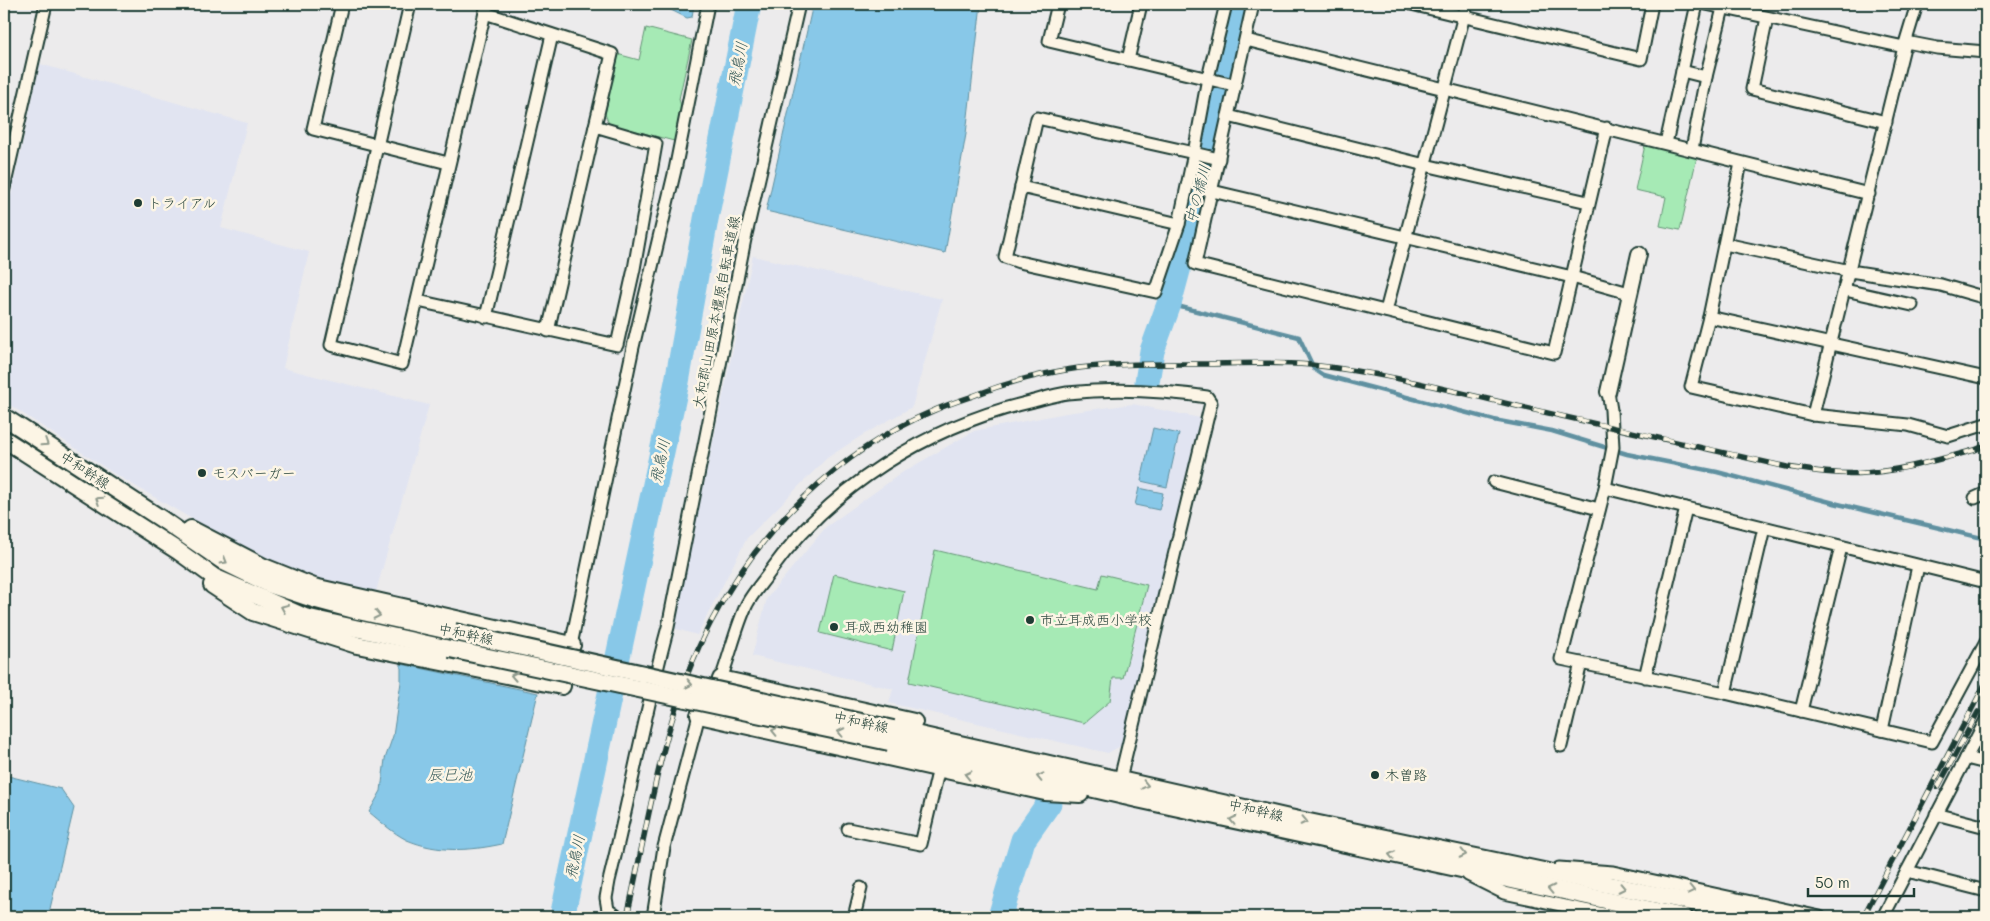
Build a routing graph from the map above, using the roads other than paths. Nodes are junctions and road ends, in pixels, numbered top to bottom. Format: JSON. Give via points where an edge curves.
{"nodes":[{"id":1,"x":46,"y":4,"type":"edge"},
{"id":2,"x":342,"y":4,"type":"edge"},
{"id":3,"x":410,"y":4,"type":"edge"},
{"id":4,"x":708,"y":4,"type":"edge"},
{"id":5,"x":799,"y":4,"type":"edge"},
{"id":6,"x":1058,"y":4,"type":"edge"},
{"id":7,"x":1142,"y":4,"type":"edge"},
{"id":8,"x":1226,"y":4,"type":"edge"},
{"id":9,"x":1253,"y":4,"type":"edge"},
{"id":10,"x":1411,"y":4,"type":"edge"},
{"id":11,"x":1467,"y":4,"type":"edge"},
{"id":12,"x":1652,"y":4,"type":"edge"},
{"id":13,"x":1697,"y":4,"type":"edge"},
{"id":14,"x":1706,"y":4,"type":"edge"},
{"id":15,"x":1917,"y":4,"type":"edge"},
{"id":16,"x":486,"y":8,"type":"edge"},
{"id":17,"x":1722,"y":8,"type":"junction"},
{"id":18,"x":1464,"y":17,"type":"junction"},
{"id":19,"x":1767,"y":18,"type":"junction"},
{"id":20,"x":552,"y":35,"type":"junction"},
{"id":21,"x":1246,"y":40,"type":"junction"},
{"id":22,"x":1905,"y":44,"type":"junction"},
{"id":23,"x":1986,"y":52,"type":"edge"},
{"id":24,"x":1128,"y":60,"type":"junction"},
{"id":25,"x":1682,"y":71,"type":"junction"},
{"id":26,"x":1706,"y":77,"type":"junction"},
{"id":27,"x":1211,"y":79,"type":"junction"},
{"id":28,"x":1231,"y":84,"type":"junction"},
{"id":29,"x":1445,"y":90,"type":"junction"},
{"id":30,"x":1228,"y":116,"type":"junction"},
{"id":31,"x":1886,"y":122,"type":"junction"},
{"id":32,"x":595,"y":126,"type":"junction"},
{"id":33,"x":1607,"y":128,"type":"junction"},
{"id":34,"x":1666,"y":144,"type":"junction"},
{"id":35,"x":377,"y":146,"type":"junction"},
{"id":36,"x":1692,"y":149,"type":"junction"},
{"id":37,"x":1197,"y":154,"type":"junction"},
{"id":38,"x":1216,"y":158,"type":"junction"},
{"id":39,"x":448,"y":163,"type":"junction"},
{"id":40,"x":1741,"y":163,"type":"junction"},
{"id":41,"x":1425,"y":164,"type":"junction"},
{"id":42,"x":1021,"y":187,"type":"junction"},
{"id":43,"x":4,"y":188,"type":"edge"},
{"id":44,"x":1212,"y":191,"type":"junction"},
{"id":45,"x":1869,"y":194,"type":"junction"},
{"id":46,"x":1588,"y":202,"type":"junction"},
{"id":47,"x":1179,"y":224,"type":"junction"},
{"id":48,"x":1405,"y":238,"type":"junction"},
{"id":49,"x":1725,"y":244,"type":"junction"},
{"id":50,"x":1639,"y":254,"type":"dead end"},
{"id":51,"x":1850,"y":271,"type":"junction"},
{"id":52,"x":1572,"y":277,"type":"junction"},
{"id":53,"x":1845,"y":290,"type":"junction"},
{"id":54,"x":1629,"y":293,"type":"junction"},
{"id":55,"x":1986,"y":298,"type":"edge"},
{"id":56,"x":418,"y":301,"type":"junction"},
{"id":57,"x":1912,"y":305,"type":"dead end"},
{"id":58,"x":1386,"y":312,"type":"junction"},
{"id":59,"x":486,"y":317,"type":"junction"},
{"id":60,"x":1709,"y":317,"type":"junction"},
{"id":61,"x":548,"y":331,"type":"junction"},
{"id":62,"x":1831,"y":342,"type":"junction"},
{"id":63,"x":1986,"y":378,"type":"edge"},
{"id":64,"x":1608,"y":392,"type":"joint"},
{"id":65,"x":1813,"y":416,"type":"junction"},
{"id":66,"x":4,"y":417,"type":"edge"},
{"id":67,"x":1986,"y":424,"type":"edge"},
{"id":68,"x":4,"y":439,"type":"edge"},
{"id":69,"x":1494,"y":482,"type":"dead end"},
{"id":70,"x":1605,"y":488,"type":"junction"},
{"id":71,"x":1986,"y":492,"type":"edge"},
{"id":72,"x":1975,"y":498,"type":"dead end"},
{"id":73,"x":1686,"y":508,"type":"junction"},
{"id":74,"x":1599,"y":509,"type":"junction"},
{"id":75,"x":123,"y":516,"type":"junction"},
{"id":76,"x":163,"y":520,"type":"junction"},
{"id":77,"x":1764,"y":528,"type":"junction"},
{"id":78,"x":1841,"y":547,"type":"junction"},
{"id":79,"x":1918,"y":566,"type":"junction"},
{"id":80,"x":1986,"y":582,"type":"edge"},
{"id":81,"x":1986,"y":642,"type":"edge"},
{"id":82,"x":572,"y":645,"type":"junction"},
{"id":83,"x":1581,"y":663,"type":"junction"},
{"id":84,"x":567,"y":664,"type":"joint"},
{"id":85,"x":1645,"y":677,"type":"junction"},
{"id":86,"x":721,"y":679,"type":"junction"},
{"id":87,"x":653,"y":682,"type":"junction"},
{"id":88,"x":562,"y":686,"type":"dead end"},
{"id":89,"x":1726,"y":693,"type":"junction"},
{"id":90,"x":1802,"y":711,"type":"junction"},
{"id":91,"x":699,"y":715,"type":"junction"},
{"id":92,"x":1986,"y":720,"type":"edge"},
{"id":93,"x":1882,"y":730,"type":"junction"},
{"id":94,"x":891,"y":736,"type":"junction"},
{"id":95,"x":1562,"y":746,"type":"dead end"},
{"id":96,"x":1966,"y":758,"type":"junction"},
{"id":97,"x":1986,"y":763,"type":"edge"},
{"id":98,"x":939,"y":768,"type":"junction"},
{"id":99,"x":1120,"y":779,"type":"junction"},
{"id":100,"x":1137,"y":799,"type":"junction"},
{"id":101,"x":1936,"y":814,"type":"junction"},
{"id":102,"x":1986,"y":827,"type":"edge"},
{"id":103,"x":848,"y":829,"type":"dead end"},
{"id":104,"x":1505,"y":863,"type":"junction"},
{"id":105,"x":1456,"y":869,"type":"junction"},
{"id":106,"x":1907,"y":871,"type":"junction"},
{"id":107,"x":861,"y":888,"type":"dead end"},
{"id":108,"x":1986,"y":892,"type":"edge"},
{"id":109,"x":1587,"y":914,"type":"edge"},
{"id":110,"x":618,"y":917,"type":"edge"},
{"id":111,"x":654,"y":917,"type":"edge"},
{"id":112,"x":854,"y":917,"type":"edge"},
{"id":113,"x":1617,"y":917,"type":"edge"},
{"id":114,"x":1684,"y":917,"type":"edge"},
{"id":115,"x":1763,"y":917,"type":"edge"},
{"id":116,"x":1820,"y":917,"type":"edge"},
{"id":117,"x":1883,"y":917,"type":"edge"}],
"edges":[{"from":1,"to":43,"type":"street"},
{"from":2,"to":35,"type":"street","via":[[313,129]]},
{"from":3,"to":35,"type":"street"},
{"from":4,"to":82,"type":"street"},
{"from":5,"to":87,"type":"street","name":"大和郡山田原本橿原自転車道線","via":[[745,239],[668,627]]},
{"from":6,"to":24,"type":"street","via":[[1049,41]]},
{"from":7,"to":24,"type":"street"},
{"from":8,"to":27,"type":"street"},
{"from":9,"to":21,"type":"street"},
{"from":10,"to":18,"type":"street"},
{"from":11,"to":18,"type":"street"},
{"from":12,"to":18,"type":"street","via":[[1641,59]]},
{"from":13,"to":25,"type":"street"},
{"from":14,"to":17,"type":"street"},
{"from":15,"to":22,"type":"street"},
{"from":16,"to":20,"type":"street"},
{"from":16,"to":39,"type":"street"},
{"from":17,"to":19,"type":"street"},
{"from":17,"to":26,"type":"street"},
{"from":18,"to":29,"type":"street"},
{"from":19,"to":22,"type":"street"},
{"from":19,"to":31,"type":"street","via":[[1752,89]]},
{"from":20,"to":32,"type":"street","via":[[612,54]]},
{"from":20,"to":59,"type":"street"},
{"from":21,"to":28,"type":"street"},
{"from":21,"to":29,"type":"street"},
{"from":22,"to":23,"type":"street"},
{"from":22,"to":31,"type":"street"},
{"from":24,"to":27,"type":"street"},
{"from":25,"to":26,"type":"street"},
{"from":25,"to":34,"type":"street"},
{"from":26,"to":36,"type":"street"},
{"from":27,"to":28,"type":"street"},
{"from":27,"to":37,"type":"street"},
{"from":28,"to":30,"type":"street"},
{"from":29,"to":33,"type":"street"},
{"from":29,"to":41,"type":"street"},
{"from":30,"to":38,"type":"street"},
{"from":30,"to":41,"type":"street"},
{"from":31,"to":45,"type":"street"},
{"from":32,"to":61,"type":"street"},
{"from":32,"to":61,"type":"street","via":[[656,144],[626,307],[617,345]]},
{"from":33,"to":34,"type":"street"},
{"from":33,"to":46,"type":"street"},
{"from":34,"to":36,"type":"street"},
{"from":35,"to":39,"type":"street"},
{"from":35,"to":56,"type":"street","via":[[331,345],[402,364]]},
{"from":36,"to":40,"type":"street"},
{"from":37,"to":38,"type":"street"},
{"from":37,"to":42,"type":"street","via":[[1037,118]]},
{"from":37,"to":47,"type":"street"},
{"from":38,"to":44,"type":"street"},
{"from":39,"to":56,"type":"street"},
{"from":40,"to":45,"type":"street"},
{"from":40,"to":49,"type":"street"},
{"from":41,"to":46,"type":"street"},
{"from":41,"to":48,"type":"street"},
{"from":42,"to":47,"type":"street"},
{"from":42,"to":47,"type":"street","via":[[1005,257],[1019,262],[1156,292]]},
{"from":44,"to":48,"type":"street"},
{"from":44,"to":58,"type":"street","via":[[1195,264]]},
{"from":45,"to":51,"type":"street"},
{"from":46,"to":52,"type":"street"},
{"from":48,"to":52,"type":"street"},
{"from":48,"to":58,"type":"street"},
{"from":49,"to":51,"type":"street"},
{"from":49,"to":60,"type":"street"},
{"from":50,"to":54,"type":"street"},
{"from":51,"to":53,"type":"street"},
{"from":51,"to":55,"type":"street","via":[[1941,285]]},
{"from":52,"to":54,"type":"street"},
{"from":52,"to":58,"type":"street","via":[[1554,353]]},
{"from":53,"to":57,"type":"street"},
{"from":53,"to":62,"type":"street"},
{"from":54,"to":64,"type":"street"},
{"from":56,"to":59,"type":"street"},
{"from":59,"to":61,"type":"street"},
{"from":60,"to":62,"type":"street"},
{"from":60,"to":65,"type":"street","via":[[1691,387]]},
{"from":62,"to":63,"type":"street"},
{"from":62,"to":65,"type":"street"},
{"from":64,"to":70,"type":"street","via":[[1613,447]]},
{"from":65,"to":67,"type":"street","via":[[1908,425],[1948,436]]},
{"from":66,"to":76,"type":"main road","name":"中和幹線","one_way":true},
{"from":75,"to":68,"type":"main road","name":"中和幹線","one_way":true},
{"from":69,"to":74,"type":"street"},
{"from":70,"to":73,"type":"street"},
{"from":70,"to":74,"type":"street"},
{"from":71,"to":72,"type":"street"},
{"from":73,"to":77,"type":"street"},
{"from":73,"to":85,"type":"street"},
{"from":74,"to":83,"type":"street","via":[[1561,659]]},
{"from":88,"to":75,"type":"main road","one_way":true,"via":[[357,645],[253,612],[168,557]]},
{"from":94,"to":75,"type":"main road","name":"中和幹線","one_way":true,"bridge":true,"via":[[450,649],[296,613],[214,577]]},
{"from":76,"to":82,"type":"main road","via":[[192,529],[264,566],[314,587]]},
{"from":76,"to":94,"type":"main road","name":"中和幹線","one_way":true,"bridge":true,"via":[[224,562],[271,585],[313,599]]},
{"from":77,"to":78,"type":"street"},
{"from":77,"to":89,"type":"street"},
{"from":78,"to":79,"type":"street"},
{"from":78,"to":90,"type":"street"},
{"from":79,"to":80,"type":"street"},
{"from":79,"to":93,"type":"street"},
{"from":81,"to":93,"type":"street","via":[[1932,742]]},
{"from":82,"to":84,"type":"street"},
{"from":83,"to":85,"type":"street"},
{"from":83,"to":95,"type":"street"},
{"from":84,"to":87,"type":"street"},
{"from":85,"to":89,"type":"street"},
{"from":86,"to":91,"type":"street"},
{"from":86,"to":99,"type":"main road","via":[[1093,762]]},
{"from":86,"to":99,"type":"street","via":[[748,603],[782,555],[844,492],[906,450],[1008,407],[1065,393],[1118,390],[1175,392],[1206,397],[1211,403]]},
{"from":87,"to":110,"type":"street","name":"大和郡山田原本橿原自転車道線","via":[[606,898],[608,910]]},
{"from":89,"to":90,"type":"street"},
{"from":90,"to":93,"type":"street"},
{"from":98,"to":91,"type":"main road","one_way":true},
{"from":91,"to":111,"type":"street","via":[[664,847]]},
{"from":92,"to":96,"type":"street"},
{"from":94,"to":99,"type":"main road","name":"中和幹線"},
{"from":100,"to":94,"type":"main road","name":"中和幹線","one_way":true},
{"from":96,"to":97,"type":"street"},
{"from":96,"to":101,"type":"street"},
{"from":100,"to":98,"type":"main road","one_way":true,"via":[[1045,792]]},
{"from":98,"to":103,"type":"street","via":[[921,844]]},
{"from":99,"to":104,"type":"main road","name":"中和幹線","one_way":true},
{"from":105,"to":100,"type":"main road","name":"中和幹線","one_way":true},
{"from":101,"to":102,"type":"street"},
{"from":101,"to":106,"type":"street"},
{"from":104,"to":115,"type":"main road","name":"中和幹線","one_way":true},
{"from":104,"to":116,"type":"street","one_way":true,"via":[[1613,872]]},
{"from":105,"to":109,"type":"street","via":[[1504,892]]},
{"from":114,"to":105,"type":"main road","name":"中和幹線","one_way":true},
{"from":106,"to":108,"type":"street"},
{"from":106,"to":117,"type":"street"},
{"from":107,"to":112,"type":"street"},
{"from":109,"to":113,"type":"street"}]}
